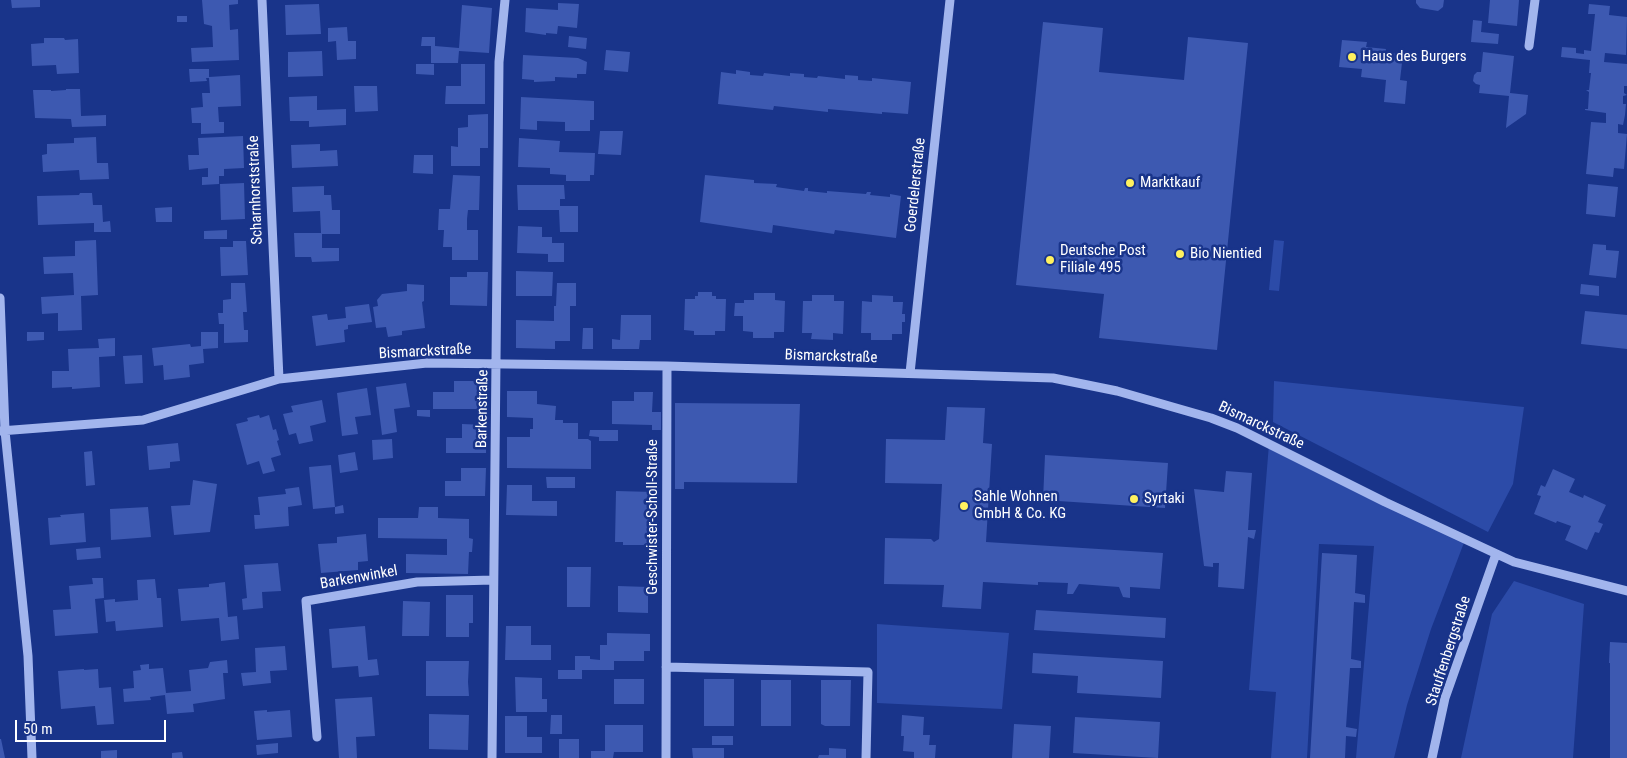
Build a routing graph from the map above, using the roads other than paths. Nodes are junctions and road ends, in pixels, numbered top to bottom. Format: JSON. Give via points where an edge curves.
{"nodes":[{"id":1,"x":262,"y":0,"type":"edge"},
{"id":2,"x":504,"y":0,"type":"edge"},
{"id":3,"x":950,"y":0,"type":"edge"},
{"id":4,"x":1535,"y":0,"type":"edge"},
{"id":5,"x":1529,"y":46,"type":"dead end"},
{"id":6,"x":0,"y":298,"type":"edge"},
{"id":7,"x":497,"y":363,"type":"junction"},
{"id":8,"x":667,"y":366,"type":"junction"},
{"id":9,"x":910,"y":373,"type":"junction"},
{"id":10,"x":279,"y":379,"type":"junction"},
{"id":11,"x":3,"y":431,"type":"edge"},
{"id":12,"x":1496,"y":554,"type":"junction"},
{"id":13,"x":493,"y":580,"type":"junction"},
{"id":14,"x":1627,"y":591,"type":"edge"},
{"id":15,"x":666,"y":667,"type":"junction"},
{"id":16,"x":317,"y":737,"type":"dead end"},
{"id":17,"x":32,"y":758,"type":"edge"},
{"id":18,"x":492,"y":758,"type":"edge"},
{"id":19,"x":666,"y":758,"type":"edge"},
{"id":20,"x":866,"y":758,"type":"edge"},
{"id":21,"x":1432,"y":758,"type":"edge"}],
"edges":[{"from":1,"to":10,"type":"street","name":"Scharnhorststraße"},
{"from":2,"to":7,"type":"street","name":"Barkenstraße","via":[[500,62]]},
{"from":3,"to":9,"type":"street","name":"Goerdelerstraße"},
{"from":4,"to":5,"type":"street"},
{"from":6,"to":11,"type":"street"},
{"from":7,"to":8,"type":"street","name":"Bismarckstraße"},
{"from":7,"to":10,"type":"street","name":"Bismarckstraße","via":[[426,363]]},
{"from":7,"to":13,"type":"street","name":"Barkenstraße"},
{"from":8,"to":9,"type":"street","name":"Bismarckstraße"},
{"from":8,"to":15,"type":"street","name":"Geschwister-Scholl-Straße"},
{"from":9,"to":12,"type":"street","name":"Bismarckstraße","via":[[1054,378],[1117,391],[1212,418]]},
{"from":10,"to":11,"type":"street","name":"Bismarckstraße","via":[[143,420]]},
{"from":11,"to":17,"type":"street","via":[[28,656]]},
{"from":12,"to":14,"type":"street","name":"Bismarckstraße","via":[[1514,562]]},
{"from":12,"to":21,"type":"street","name":"Stauffenbergstraße","via":[[1445,698]]},
{"from":13,"to":16,"type":"street","name":"Barkenwinkel","via":[[417,582],[306,601]]},
{"from":13,"to":18,"type":"street","name":"Barkenstraße"},
{"from":15,"to":19,"type":"street","name":"Geschwister-Scholl-Straße"},
{"from":15,"to":20,"type":"street","via":[[868,672]]}]}
